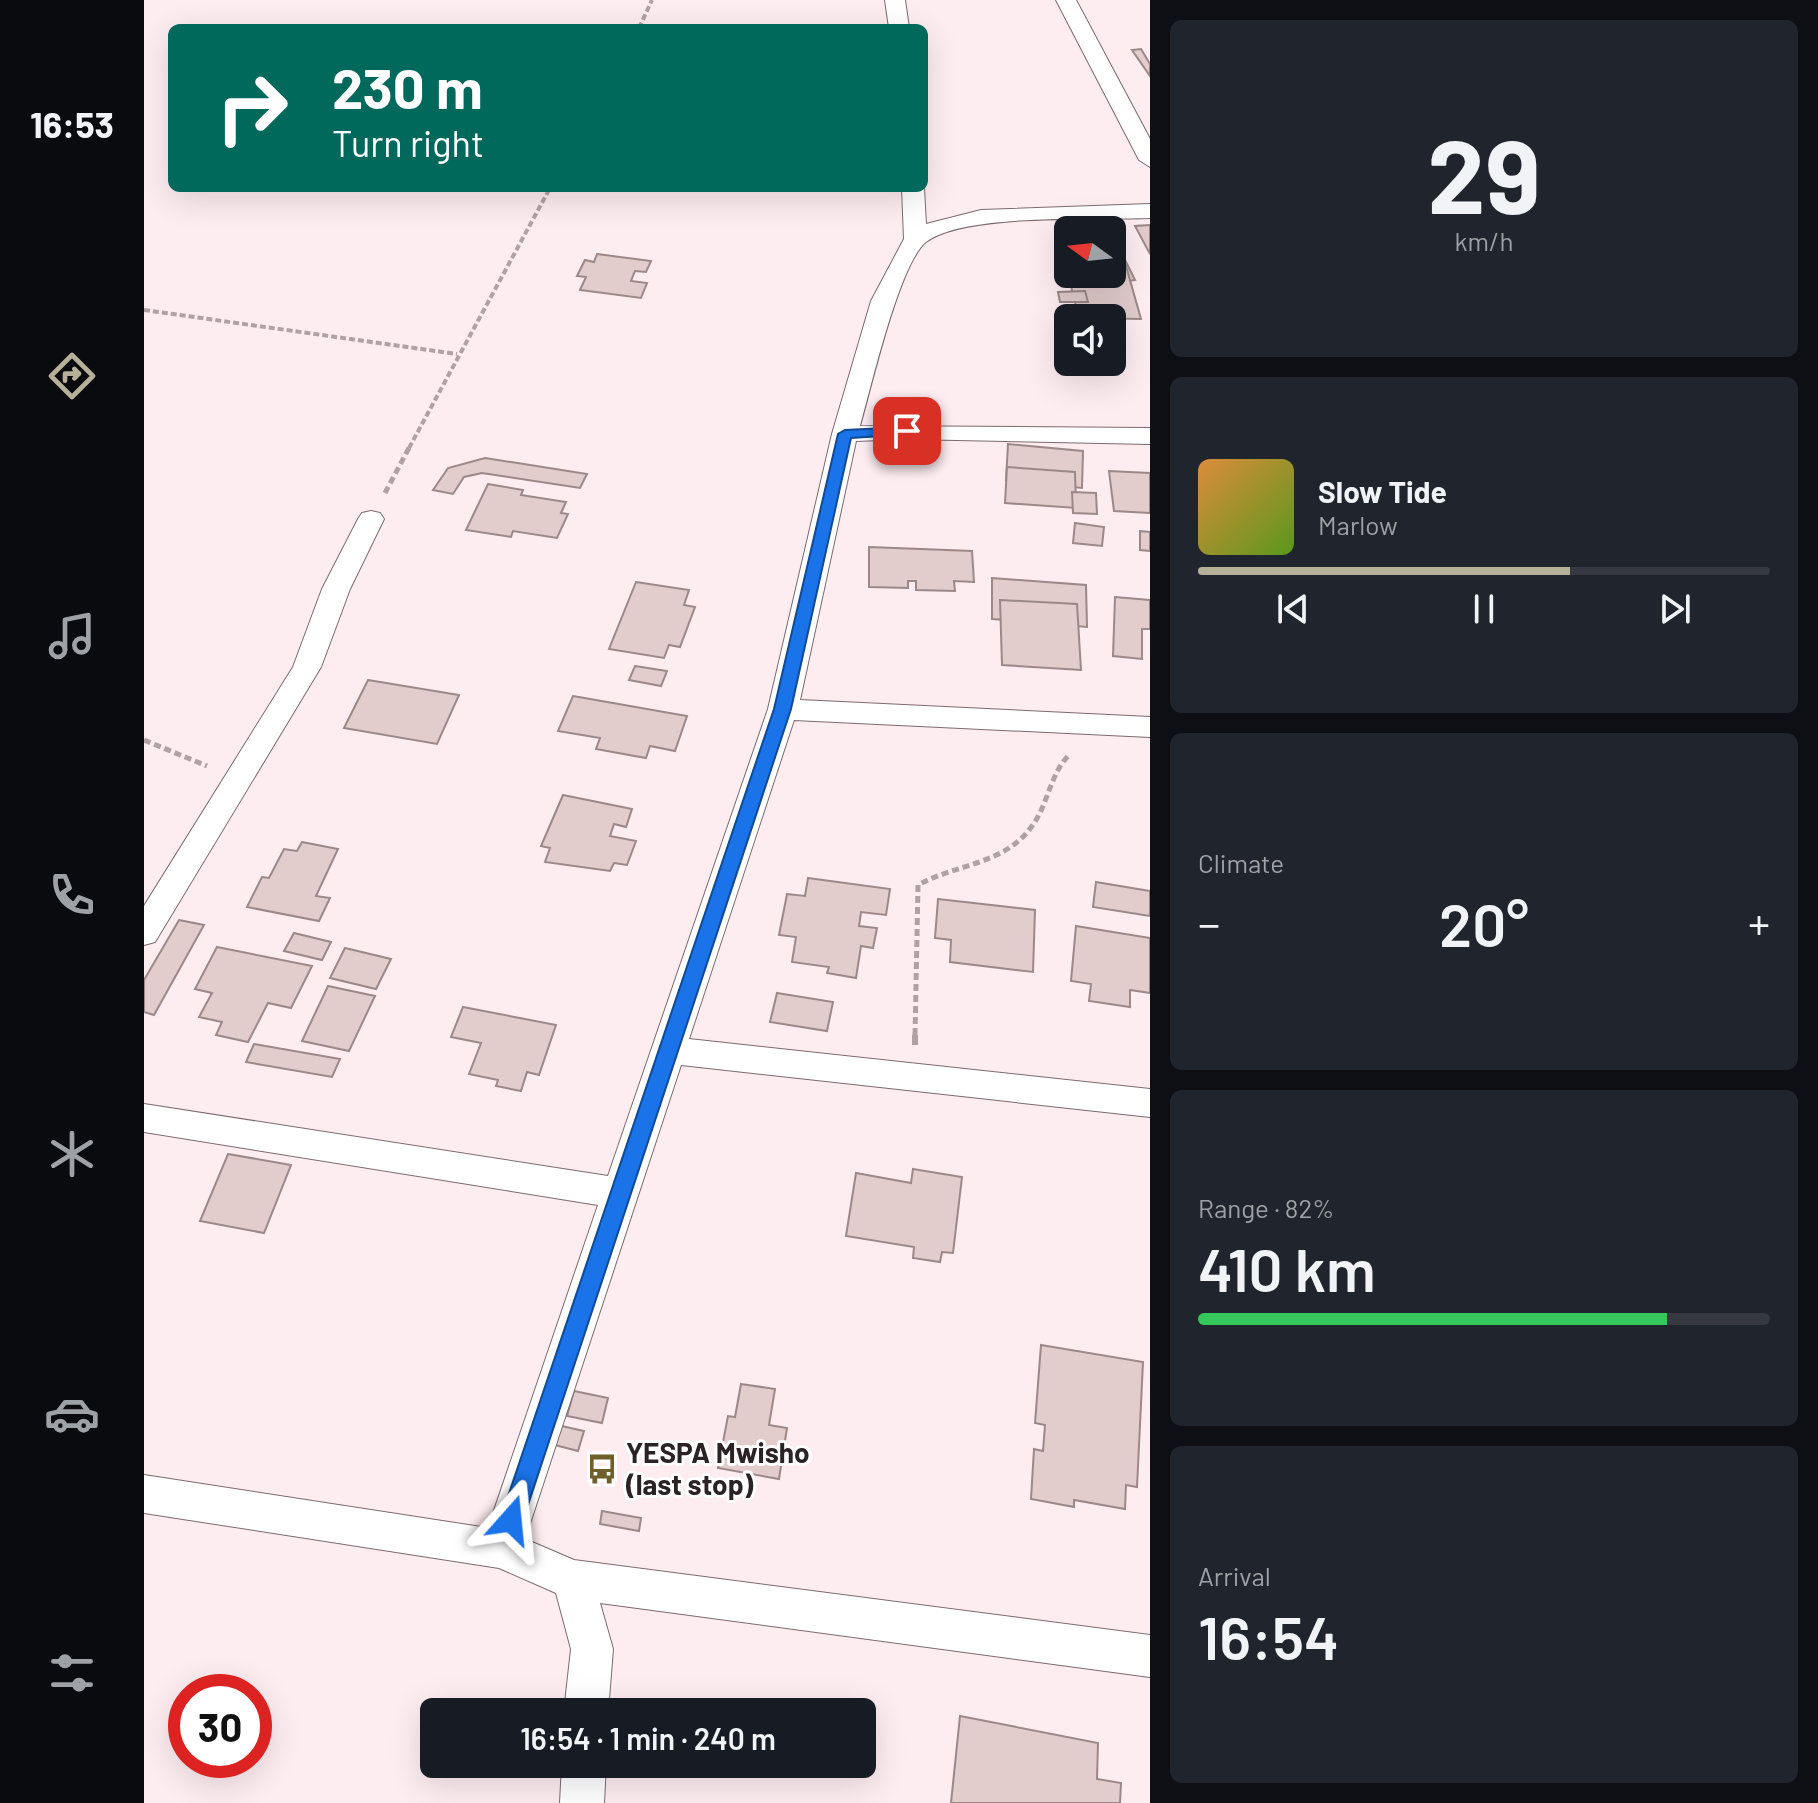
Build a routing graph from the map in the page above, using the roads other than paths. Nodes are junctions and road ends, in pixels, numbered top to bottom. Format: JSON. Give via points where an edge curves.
{"nodes":[{"id":1,"x":895,"y":0,"type":"edge"},
{"id":2,"x":1066,"y":0,"type":"edge"},
{"id":3,"x":898,"y":24,"type":"edge"},
{"id":4,"x":1150,"y":160,"type":"edge"},
{"id":5,"x":913,"y":192,"type":"edge"},
{"id":6,"x":1150,"y":211,"type":"edge"},
{"id":7,"x":915,"y":239,"type":"junction"},
{"id":8,"x":845,"y":434,"type":"junction"},
{"id":9,"x":1150,"y":436,"type":"edge"},
{"id":10,"x":371,"y":519,"type":"road end"},
{"id":11,"x":783,"y":709,"type":"junction"},
{"id":12,"x":1150,"y":727,"type":"edge"},
{"id":13,"x":144,"y":933,"type":"edge"},
{"id":14,"x":667,"y":1050,"type":"junction"},
{"id":15,"x":1150,"y":1103,"type":"edge"},
{"id":16,"x":144,"y":1118,"type":"edge"},
{"id":17,"x":619,"y":1193,"type":"junction"},
{"id":18,"x":144,"y":1494,"type":"edge"},
{"id":19,"x":501,"y":1549,"type":"junction"},
{"id":20,"x":573,"y":1580,"type":"junction"},
{"id":21,"x":1150,"y":1656,"type":"edge"},
{"id":22,"x":587,"y":1698,"type":"edge"},
{"id":23,"x":583,"y":1778,"type":"edge"},
{"id":24,"x":582,"y":1803,"type":"edge"}],
"edges":[{"from":1,"to":3,"type":"street"},
{"from":2,"to":4,"type":"street"},
{"from":5,"to":7,"type":"street"},
{"from":6,"to":7,"type":"street","via":[[981,217],[943,224]]},
{"from":7,"to":8,"type":"street","via":[[883,301]]},
{"from":8,"to":9,"type":"street"},
{"from":8,"to":11,"type":"street"},
{"from":10,"to":13,"type":"street","via":[[336,589],[307,667]]},
{"from":11,"to":12,"type":"street"},
{"from":11,"to":14,"type":"street"},
{"from":14,"to":15,"type":"street"},
{"from":14,"to":17,"type":"street"},
{"from":16,"to":17,"type":"street"},
{"from":17,"to":19,"type":"street"},
{"from":18,"to":19,"type":"street"},
{"from":19,"to":20,"type":"street"},
{"from":20,"to":21,"type":"street"},
{"from":20,"to":22,"type":"street","via":[[592,1649]]},
{"from":23,"to":24,"type":"street"}]}
